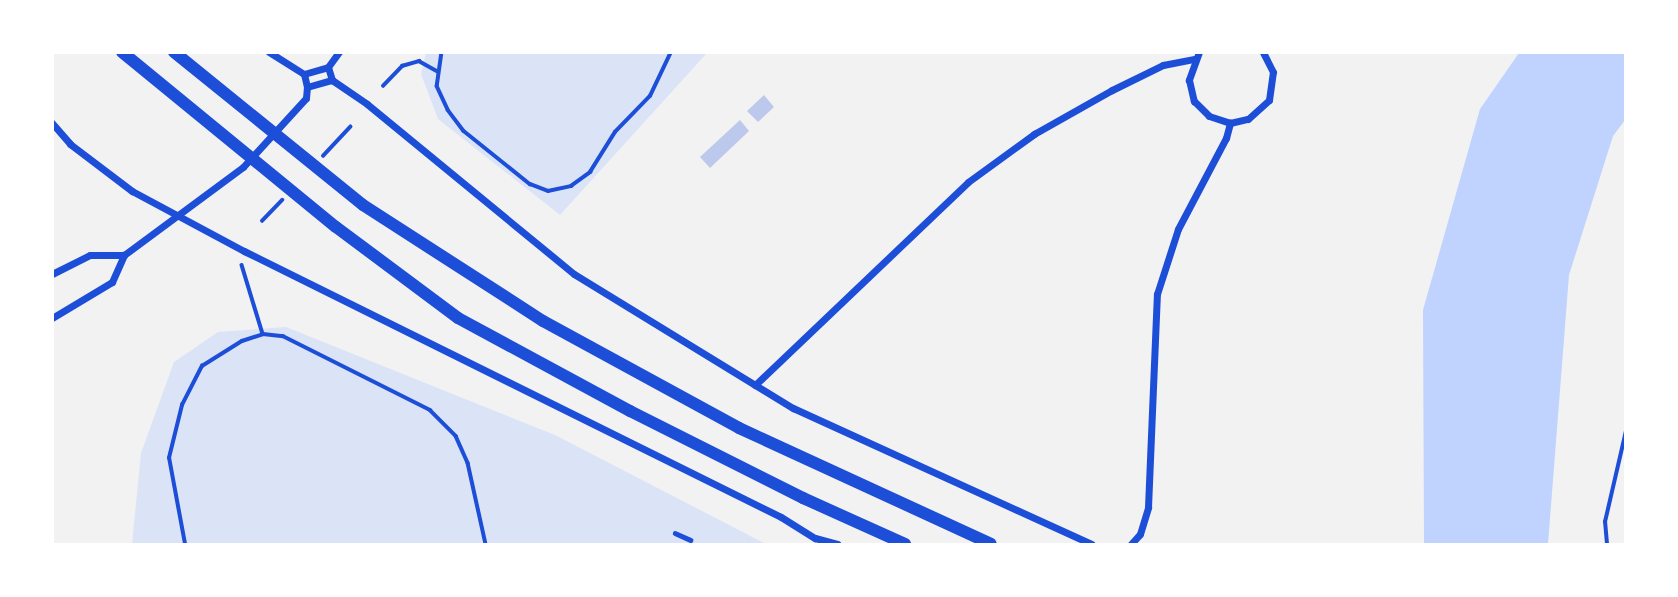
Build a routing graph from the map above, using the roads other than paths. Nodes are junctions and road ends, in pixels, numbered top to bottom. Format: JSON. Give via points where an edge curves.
{"nodes":[{"id":1,"x":122,"y":52,"type":"edge"},
{"id":2,"x":174,"y":52,"type":"edge"},
{"id":3,"x":269,"y":52,"type":"edge"},
{"id":4,"x":339,"y":52,"type":"edge"},
{"id":5,"x":1264,"y":52,"type":"edge"},
{"id":6,"x":1197,"y":56,"type":"edge"},
{"id":7,"x":328,"y":67,"type":"junction"},
{"id":8,"x":304,"y":74,"type":"junction"},
{"id":9,"x":332,"y":80,"type":"junction"},
{"id":10,"x":307,"y":87,"type":"junction"},
{"id":11,"x":52,"y":123,"type":"edge"},
{"id":12,"x":1230,"y":123,"type":"junction"},
{"id":13,"x":179,"y":215,"type":"junction"},
{"id":14,"x":124,"y":255,"type":"junction"},
{"id":15,"x":52,"y":274,"type":"edge"},
{"id":16,"x":52,"y":318,"type":"edge"},
{"id":17,"x":755,"y":385,"type":"junction"},
{"id":18,"x":675,"y":533,"type":"dead end"},
{"id":19,"x":683,"y":537,"type":"junction"},
{"id":20,"x":691,"y":540,"type":"dead end"},
{"id":21,"x":818,"y":541,"type":"edge"},
{"id":22,"x":682,"y":544,"type":"edge"},
{"id":23,"x":837,"y":544,"type":"edge"},
{"id":24,"x":905,"y":544,"type":"edge"},
{"id":25,"x":991,"y":544,"type":"edge"},
{"id":26,"x":1092,"y":544,"type":"edge"},
{"id":27,"x":1131,"y":544,"type":"edge"}],
"edges":[{"from":1,"to":24,"type":"main road","via":[[336,228],[458,318],[803,498]]},
{"from":2,"to":25,"type":"main road","via":[[363,205],[542,321],[739,428]]},
{"from":3,"to":8,"type":"street"},
{"from":4,"to":7,"type":"street"},
{"from":5,"to":12,"type":"street","via":[[1273,72],[1269,100],[1248,119]]},
{"from":6,"to":12,"type":"street","via":[[1189,80],[1194,101],[1209,116]]},
{"from":6,"to":17,"type":"street","via":[[1163,65],[1100,97],[1034,134],[968,182]]},
{"from":7,"to":8,"type":"street"},
{"from":7,"to":9,"type":"street"},
{"from":8,"to":10,"type":"street"},
{"from":9,"to":10,"type":"street"},
{"from":9,"to":17,"type":"street","via":[[574,274]]},
{"from":10,"to":13,"type":"street","via":[[306,99],[243,167]]},
{"from":11,"to":13,"type":"street","via":[[70,144],[117,180]]},
{"from":12,"to":27,"type":"street","via":[[1178,229],[1157,294],[1148,507],[1140,534]]},
{"from":13,"to":14,"type":"street"},
{"from":13,"to":21,"type":"street","via":[[781,517]]},
{"from":14,"to":15,"type":"street","via":[[90,255]]},
{"from":14,"to":16,"type":"street","via":[[112,282]]},
{"from":17,"to":26,"type":"street","via":[[793,408]]},
{"from":18,"to":19,"type":"lane"},
{"from":19,"to":20,"type":"lane"},
{"from":19,"to":22,"type":"lane"},
{"from":21,"to":23,"type":"street"}]}
